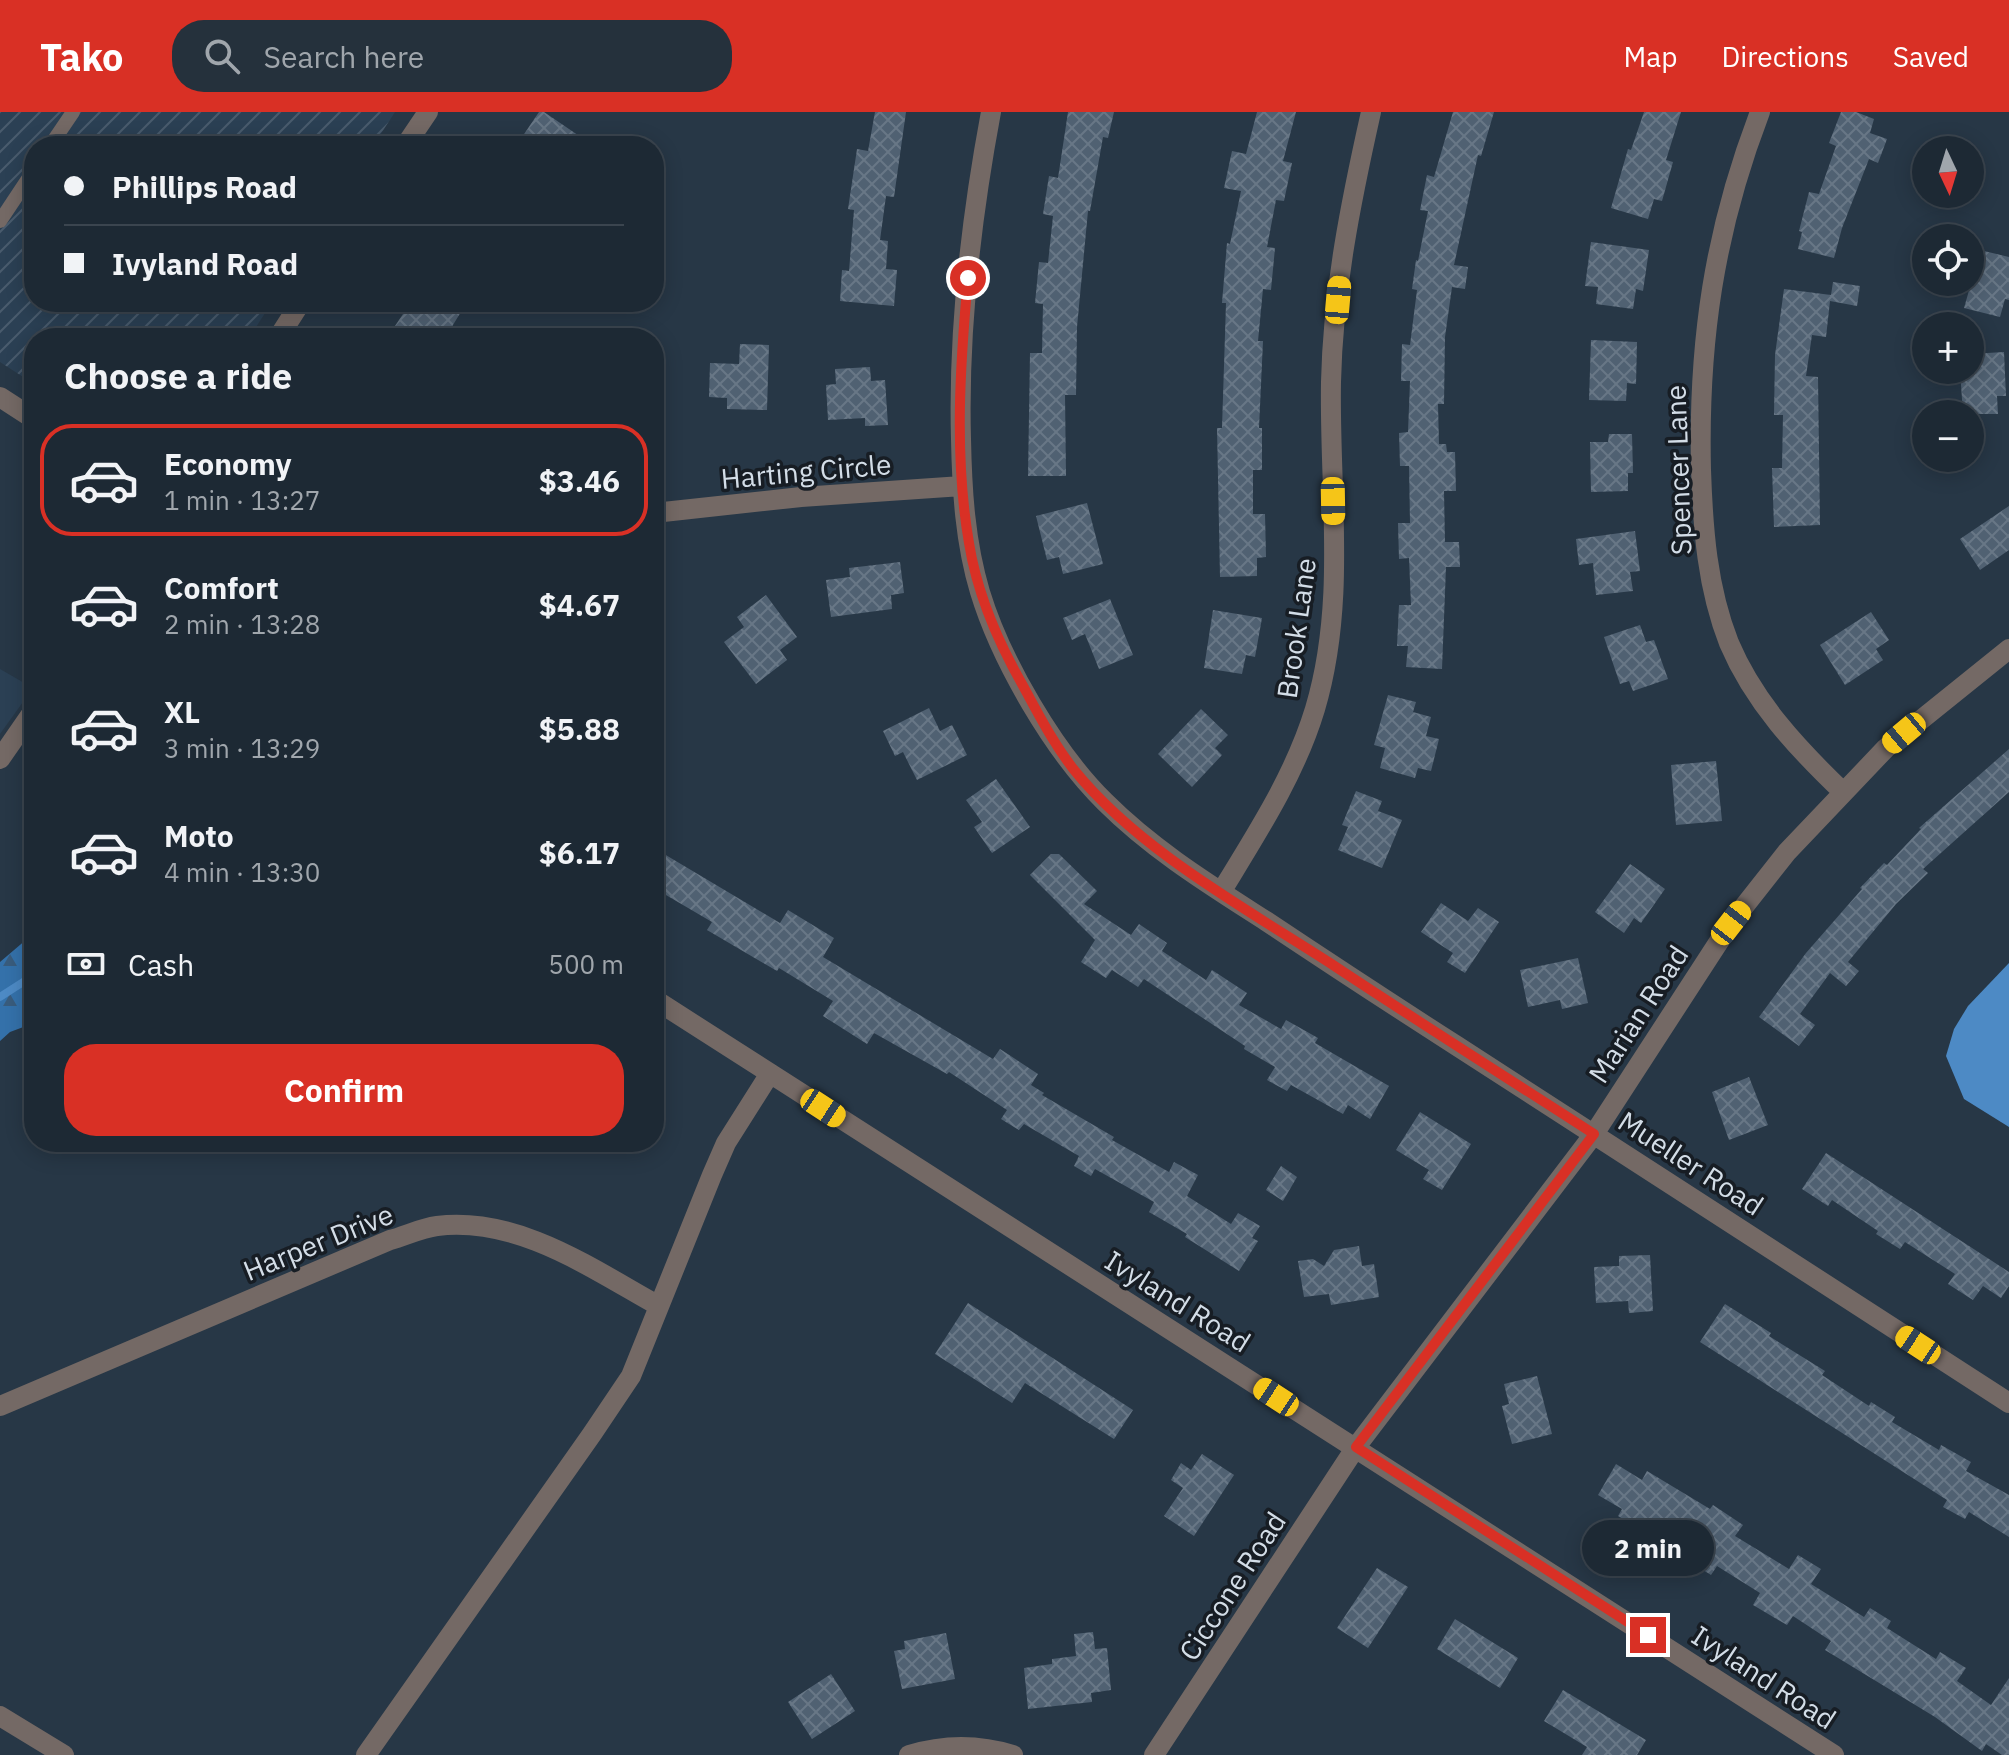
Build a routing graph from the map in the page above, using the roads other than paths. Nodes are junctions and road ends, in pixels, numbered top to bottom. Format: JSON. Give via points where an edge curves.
{"nodes":[{"id":1,"x":73,"y":112,"type":"edge"},
{"id":2,"x":428,"y":112,"type":"edge"},
{"id":3,"x":991,"y":112,"type":"edge"},
{"id":4,"x":1371,"y":112,"type":"edge"},
{"id":5,"x":1760,"y":112,"type":"edge"},
{"id":6,"x":57,"y":136,"type":"edge"},
{"id":7,"x":412,"y":136,"type":"edge"},
{"id":8,"x":24,"y":185,"type":"edge"},
{"id":9,"x":0,"y":221,"type":"edge"},
{"id":10,"x":0,"y":397,"type":"edge"},
{"id":11,"x":24,"y":413,"type":"edge"},
{"id":12,"x":962,"y":486,"type":"junction"},
{"id":13,"x":664,"y":512,"type":"edge"},
{"id":14,"x":2009,"y":649,"type":"edge"},
{"id":15,"x":24,"y":724,"type":"edge"},
{"id":16,"x":0,"y":759,"type":"edge"},
{"id":17,"x":1843,"y":792,"type":"junction"},
{"id":18,"x":1221,"y":892,"type":"junction"},
{"id":19,"x":664,"y":1006,"type":"edge"},
{"id":20,"x":769,"y":1075,"type":"junction"},
{"id":21,"x":1594,"y":1134,"type":"junction"},
{"id":22,"x":659,"y":1306,"type":"junction"},
{"id":23,"x":2009,"y":1403,"type":"edge"},
{"id":24,"x":0,"y":1406,"type":"edge"},
{"id":25,"x":1356,"y":1447,"type":"junction"},
{"id":26,"x":0,"y":1716,"type":"edge"},
{"id":27,"x":64,"y":1755,"type":"edge"},
{"id":28,"x":366,"y":1755,"type":"edge"},
{"id":29,"x":909,"y":1755,"type":"edge"},
{"id":30,"x":1013,"y":1755,"type":"edge"},
{"id":31,"x":1154,"y":1755,"type":"edge"},
{"id":32,"x":1834,"y":1755,"type":"edge"}],
"edges":[{"from":1,"to":6,"type":"lane"},
{"from":2,"to":7,"type":"street"},
{"from":3,"to":12,"type":"street","name":"Mueller Road","via":[[963,336]]},
{"from":4,"to":18,"type":"street","name":"Brook Lane","via":[[1347,218],[1331,377],[1336,558],[1325,668],[1315,710],[1280,796]]},
{"from":5,"to":17,"type":"street","name":"Spencer Lane","via":[[1729,203],[1708,305],[1700,432],[1705,552],[1714,599],[1751,686],[1807,757]]},
{"from":8,"to":9,"type":"lane"},
{"from":10,"to":11,"type":"street"},
{"from":12,"to":13,"type":"street","name":"Harting Circle"},
{"from":12,"to":18,"type":"street","name":"Mueller Road","via":[[981,592],[1006,655],[1045,724],[1105,803],[1155,847]]},
{"from":14,"to":17,"type":"street","name":"Marian Road","via":[[1886,748]]},
{"from":15,"to":16,"type":"street"},
{"from":17,"to":21,"type":"street","name":"Marian Road","via":[[1731,923]]},
{"from":18,"to":21,"type":"street","name":"Mueller Road"},
{"from":19,"to":20,"type":"street","name":"Ivyland Road"},
{"from":20,"to":22,"type":"street","via":[[726,1143]]},
{"from":20,"to":25,"type":"street","name":"Ivyland Road"},
{"from":21,"to":23,"type":"street","name":"Mueller Road"},
{"from":21,"to":25,"type":"street","name":"Marian Road"},
{"from":22,"to":24,"type":"street","name":"Harper Drive","via":[[541,1242],[490,1227],[437,1226],[390,1240]]},
{"from":22,"to":28,"type":"street","via":[[631,1376]]},
{"from":25,"to":31,"type":"street","name":"Ciccone Road"},
{"from":25,"to":32,"type":"street","name":"Ivyland Road"},
{"from":26,"to":27,"type":"street"},
{"from":29,"to":30,"type":"street","via":[[964,1746]]}]}
